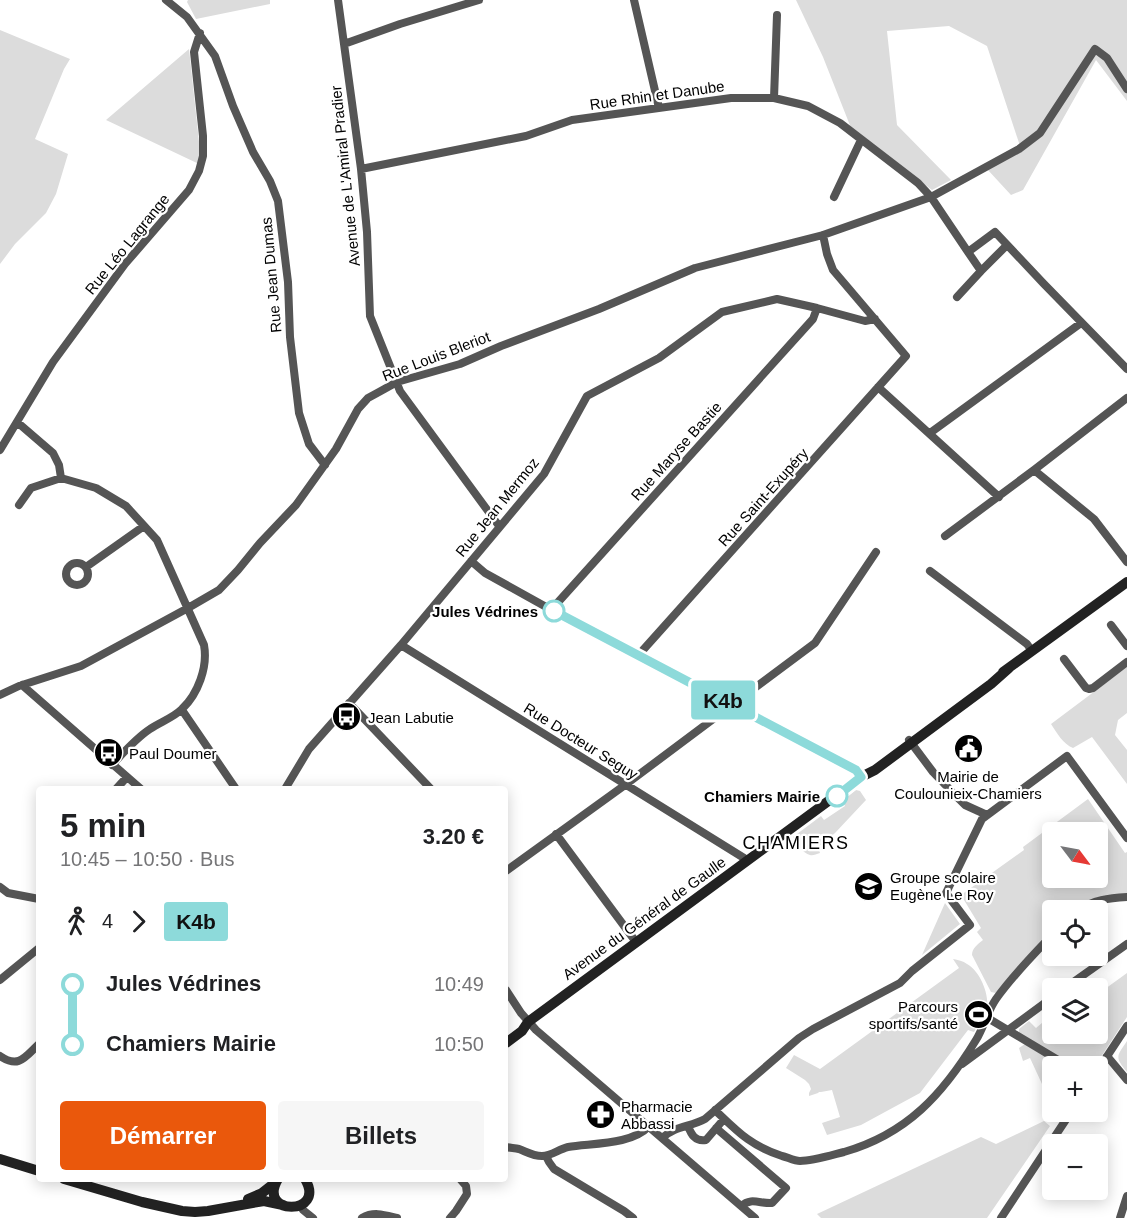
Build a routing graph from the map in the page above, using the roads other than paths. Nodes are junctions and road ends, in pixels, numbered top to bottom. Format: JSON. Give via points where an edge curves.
{"nodes":[{"id":1,"x":166,"y":0,"type":"edge"},
{"id":2,"x":338,"y":0,"type":"edge"},
{"id":3,"x":479,"y":0,"type":"edge"},
{"id":4,"x":634,"y":0,"type":"edge"},
{"id":5,"x":777,"y":15,"type":"dead end"},
{"id":6,"x":200,"y":33,"type":"junction"},
{"id":7,"x":344,"y":44,"type":"junction"},
{"id":8,"x":1127,"y":89,"type":"edge"},
{"id":9,"x":774,"y":98,"type":"junction"},
{"id":10,"x":659,"y":108,"type":"junction"},
{"id":11,"x":861,"y":140,"type":"junction"},
{"id":12,"x":361,"y":169,"type":"junction"},
{"id":13,"x":834,"y":196,"type":"dead end"},
{"id":14,"x":931,"y":196,"type":"junction"},
{"id":15,"x":823,"y":235,"type":"junction"},
{"id":16,"x":1007,"y":245,"type":"junction"},
{"id":17,"x":968,"y":252,"type":"junction"},
{"id":18,"x":981,"y":271,"type":"junction"},
{"id":19,"x":957,"y":297,"type":"dead end"},
{"id":20,"x":817,"y":308,"type":"junction"},
{"id":21,"x":875,"y":319,"type":"junction"},
{"id":22,"x":1081,"y":323,"type":"junction"},
{"id":23,"x":1127,"y":369,"type":"edge"},
{"id":24,"x":397,"y":381,"type":"junction"},
{"id":25,"x":879,"y":387,"type":"junction"},
{"id":26,"x":1127,"y":398,"type":"edge"},
{"id":27,"x":17,"y":422,"type":"junction"},
{"id":28,"x":930,"y":433,"type":"junction"},
{"id":29,"x":0,"y":450,"type":"edge"},
{"id":30,"x":325,"y":465,"type":"junction"},
{"id":31,"x":1034,"y":470,"type":"junction"},
{"id":32,"x":61,"y":478,"type":"junction"},
{"id":33,"x":999,"y":497,"type":"junction"},
{"id":34,"x":19,"y":505,"type":"dead end"},
{"id":35,"x":144,"y":526,"type":"junction"},
{"id":36,"x":499,"y":526,"type":"junction"},
{"id":37,"x":945,"y":536,"type":"dead end"},
{"id":38,"x":876,"y":552,"type":"dead end"},
{"id":39,"x":471,"y":561,"type":"junction"},
{"id":40,"x":1127,"y":562,"type":"edge"},
{"id":41,"x":86,"y":567,"type":"dead end"},
{"id":42,"x":930,"y":572,"type":"dead end"},
{"id":43,"x":1127,"y":582,"type":"edge"},
{"id":44,"x":188,"y":608,"type":"junction"},
{"id":45,"x":552,"y":610,"type":"junction"},
{"id":46,"x":1111,"y":625,"type":"dead end"},
{"id":47,"x":401,"y":645,"type":"junction"},
{"id":48,"x":1127,"y":646,"type":"edge"},
{"id":49,"x":1032,"y":651,"type":"junction"},
{"id":50,"x":640,"y":657,"type":"junction"},
{"id":51,"x":1064,"y":659,"type":"dead end"},
{"id":52,"x":1127,"y":662,"type":"edge"},
{"id":53,"x":22,"y":685,"type":"junction"},
{"id":54,"x":0,"y":695,"type":"edge"},
{"id":55,"x":350,"y":703,"type":"junction"},
{"id":56,"x":733,"y":705,"type":"junction"},
{"id":57,"x":182,"y":710,"type":"junction"},
{"id":58,"x":910,"y":741,"type":"junction"},
{"id":59,"x":112,"y":765,"type":"junction"},
{"id":60,"x":127,"y":777,"type":"junction"},
{"id":61,"x":861,"y":777,"type":"junction"},
{"id":62,"x":625,"y":785,"type":"junction"},
{"id":63,"x":119,"y":786,"type":"edge"},
{"id":64,"x":138,"y":786,"type":"edge"},
{"id":65,"x":234,"y":786,"type":"edge"},
{"id":66,"x":287,"y":786,"type":"edge"},
{"id":67,"x":428,"y":786,"type":"edge"},
{"id":68,"x":987,"y":815,"type":"junction"},
{"id":69,"x":556,"y":834,"type":"junction"},
{"id":70,"x":1127,"y":838,"type":"edge"},
{"id":71,"x":747,"y":862,"type":"junction"},
{"id":72,"x":508,"y":869,"type":"edge"},
{"id":73,"x":0,"y":887,"type":"edge"},
{"id":74,"x":1127,"y":897,"type":"edge"},
{"id":75,"x":36,"y":898,"type":"edge"},
{"id":76,"x":1101,"y":900,"type":"edge"},
{"id":77,"x":636,"y":942,"type":"junction"},
{"id":78,"x":1127,"y":944,"type":"edge"},
{"id":79,"x":1042,"y":946,"type":"edge"},
{"id":80,"x":36,"y":950,"type":"edge"},
{"id":81,"x":1079,"y":978,"type":"edge"},
{"id":82,"x":0,"y":980,"type":"edge"},
{"id":83,"x":508,"y":993,"type":"edge"},
{"id":84,"x":1042,"y":1005,"type":"edge"},
{"id":85,"x":986,"y":1017,"type":"junction"},
{"id":86,"x":528,"y":1022,"type":"junction"},
{"id":87,"x":1127,"y":1026,"type":"edge"},
{"id":88,"x":1008,"y":1030,"type":"junction"},
{"id":89,"x":508,"y":1034,"type":"edge"},
{"id":90,"x":508,"y":1042,"type":"edge"},
{"id":91,"x":36,"y":1047,"type":"edge"},
{"id":92,"x":0,"y":1056,"type":"edge"},
{"id":93,"x":1051,"y":1056,"type":"edge"},
{"id":94,"x":1107,"y":1056,"type":"edge"},
{"id":95,"x":1108,"y":1057,"type":"edge"},
{"id":96,"x":958,"y":1067,"type":"junction"},
{"id":97,"x":1127,"y":1080,"type":"edge"},
{"id":98,"x":715,"y":1110,"type":"junction"},
{"id":99,"x":724,"y":1119,"type":"junction"},
{"id":100,"x":1064,"y":1122,"type":"edge"},
{"id":101,"x":649,"y":1126,"type":"junction"},
{"id":102,"x":688,"y":1126,"type":"junction"},
{"id":103,"x":716,"y":1128,"type":"junction"},
{"id":104,"x":663,"y":1138,"type":"junction"},
{"id":105,"x":508,"y":1147,"type":"edge"},
{"id":106,"x":546,"y":1156,"type":"junction"},
{"id":107,"x":0,"y":1159,"type":"edge"},
{"id":108,"x":36,"y":1170,"type":"edge"},
{"id":109,"x":74,"y":1182,"type":"edge"},
{"id":110,"x":276,"y":1182,"type":"edge"},
{"id":111,"x":277,"y":1182,"type":"edge"},
{"id":112,"x":307,"y":1182,"type":"edge"},
{"id":113,"x":315,"y":1182,"type":"edge"},
{"id":114,"x":463,"y":1182,"type":"edge"},
{"id":115,"x":309,"y":1190,"type":"junction"},
{"id":116,"x":1127,"y":1196,"type":"edge"},
{"id":117,"x":282,"y":1205,"type":"junction"},
{"id":118,"x":300,"y":1205,"type":"junction"},
{"id":119,"x":742,"y":1206,"type":"junction"},
{"id":120,"x":219,"y":1209,"type":"junction"},
{"id":121,"x":313,"y":1218,"type":"edge"},
{"id":122,"x":362,"y":1218,"type":"edge"},
{"id":123,"x":397,"y":1218,"type":"edge"},
{"id":124,"x":450,"y":1218,"type":"edge"},
{"id":125,"x":633,"y":1218,"type":"edge"},
{"id":126,"x":755,"y":1218,"type":"edge"},
{"id":127,"x":1001,"y":1218,"type":"edge"},
{"id":128,"x":1120,"y":1218,"type":"edge"}],
"edges":[{"from":1,"to":6,"type":"street","name":"Rue Jean Dumas","via":[[187,16]]},
{"from":2,"to":7,"type":"street","name":"Avenue de L'Amiral Pradier"},
{"from":3,"to":7,"type":"street"},
{"from":4,"to":10,"type":"street"},
{"from":5,"to":9,"type":"street"},
{"from":6,"to":27,"type":"street","name":"Rue Léo Lagrange","via":[[194,52],[203,136],[199,171],[189,190],[125,264],[52,362]]},
{"from":6,"to":30,"type":"street","name":"Rue Jean Dumas","via":[[215,56],[233,106],[278,201],[299,413],[309,444]]},
{"from":7,"to":12,"type":"street","name":"Avenue de L'Amiral Pradier"},
{"from":8,"to":14,"type":"street","name":"Rue Louis Bleriot","via":[[1107,58],[1095,49],[1040,133],[1019,149]]},
{"from":9,"to":10,"type":"street","name":"Rue Rhin et Danube","via":[[731,98]]},
{"from":9,"to":11,"type":"street","name":"Rue Rhin et Danube","via":[[808,106]]},
{"from":10,"to":12,"type":"street","name":"Rue Rhin et Danube","via":[[572,120],[526,136]]},
{"from":11,"to":13,"type":"street"},
{"from":11,"to":14,"type":"street","name":"Rue Rhin et Danube"},
{"from":12,"to":24,"type":"street","name":"Avenue de L'Amiral Pradier","via":[[370,316]]},
{"from":14,"to":15,"type":"street","name":"Rue Louis Bleriot"},
{"from":14,"to":17,"type":"street","name":"Rue Rhin et Danube"},
{"from":15,"to":21,"type":"street","via":[[833,270]]},
{"from":15,"to":24,"type":"street","name":"Rue Louis Bleriot","via":[[695,268],[460,364]]},
{"from":16,"to":17,"type":"street","via":[[995,232]]},
{"from":16,"to":18,"type":"street"},
{"from":16,"to":22,"type":"street"},
{"from":17,"to":18,"type":"street","name":"Rue Rhin et Danube"},
{"from":18,"to":19,"type":"street"},
{"from":20,"to":21,"type":"street","name":"Rue Jean Mermoz","via":[[865,321]]},
{"from":20,"to":36,"type":"street","name":"Rue Jean Mermoz","via":[[777,299],[722,312],[658,358],[587,396],[544,474]]},
{"from":20,"to":45,"type":"street","name":"Rue Maryse Bastie","via":[[813,319]]},
{"from":21,"to":25,"type":"street","name":"Rue Saint-Exupéry","via":[[906,356]]},
{"from":22,"to":23,"type":"street"},
{"from":22,"to":28,"type":"street"},
{"from":24,"to":30,"type":"street","name":"Rue Louis Bleriot","via":[[368,398],[358,409]]},
{"from":24,"to":36,"type":"street","name":"Avenue de L'Amiral Pradier","via":[[400,391]]},
{"from":25,"to":28,"type":"street"},
{"from":25,"to":50,"type":"street","name":"Rue Saint-Exupéry"},
{"from":26,"to":31,"type":"street"},
{"from":27,"to":29,"type":"street","name":"Rue Léo Lagrange"},
{"from":27,"to":32,"type":"street","via":[[53,453]]},
{"from":28,"to":33,"type":"street"},
{"from":30,"to":44,"type":"street","name":"Rue Louis Bleriot","via":[[296,505],[219,590]]},
{"from":31,"to":33,"type":"street"},
{"from":31,"to":40,"type":"street","via":[[1094,519]]},
{"from":32,"to":34,"type":"street","via":[[31,488]]},
{"from":32,"to":35,"type":"street","via":[[96,488],[126,506]]},
{"from":33,"to":37,"type":"street"},
{"from":35,"to":41,"type":"street"},
{"from":35,"to":44,"type":"street","via":[[156,540]]},
{"from":36,"to":39,"type":"street","name":"Rue Jean Mermoz"},
{"from":38,"to":56,"type":"street","via":[[815,643]]},
{"from":39,"to":45,"type":"street"},
{"from":39,"to":47,"type":"street","name":"Rue Jean Mermoz"},
{"from":42,"to":49,"type":"street"},
{"from":43,"to":49,"type":"main road","name":"Avenue du Général de Gaulle"},
{"from":44,"to":53,"type":"street","name":"Rue Louis Bleriot","via":[[81,666]]},
{"from":44,"to":57,"type":"street","via":[[206,656],[195,692]]},
{"from":45,"to":50,"type":"street"},
{"from":46,"to":48,"type":"street"},
{"from":47,"to":55,"type":"street","name":"Rue Jean Mermoz"},
{"from":47,"to":62,"type":"street","name":"Rue Docteur Seguy"},
{"from":49,"to":58,"type":"main road","name":"Avenue du Général de Gaulle"},
{"from":50,"to":56,"type":"street"},
{"from":51,"to":52,"type":"street","via":[[1089,689]]},
{"from":53,"to":54,"type":"street","name":"Rue Louis Bleriot"},
{"from":53,"to":59,"type":"street"},
{"from":55,"to":66,"type":"street","name":"Rue Jean Mermoz","via":[[309,748]]},
{"from":55,"to":67,"type":"street"},
{"from":56,"to":61,"type":"street","via":[[856,770]]},
{"from":56,"to":62,"type":"street"},
{"from":57,"to":59,"type":"street","via":[[137,739]]},
{"from":57,"to":65,"type":"street"},
{"from":58,"to":61,"type":"main road","name":"Avenue du Général de Gaulle"},
{"from":58,"to":68,"type":"street","via":[[965,805]]},
{"from":59,"to":60,"type":"street"},
{"from":60,"to":63,"type":"street"},
{"from":60,"to":64,"type":"street"},
{"from":61,"to":71,"type":"main road","name":"Avenue du Général de Gaulle"},
{"from":62,"to":69,"type":"street"},
{"from":62,"to":71,"type":"street","name":"Rue Docteur Seguy"},
{"from":68,"to":70,"type":"street","via":[[1067,756]]},
{"from":68,"to":98,"type":"street","via":[[946,892],[970,925],[900,983],[799,1038]]},
{"from":69,"to":72,"type":"street"},
{"from":69,"to":77,"type":"street"},
{"from":71,"to":77,"type":"main road","name":"Avenue du Général de Gaulle"},
{"from":73,"to":75,"type":"street","via":[[8,893]]},
{"from":74,"to":76,"type":"street"},
{"from":77,"to":86,"type":"main road","name":"Avenue du Général de Gaulle"},
{"from":78,"to":81,"type":"street"},
{"from":79,"to":85,"type":"street","via":[[1013,977]]},
{"from":80,"to":82,"type":"street"},
{"from":83,"to":86,"type":"street"},
{"from":84,"to":88,"type":"street"},
{"from":85,"to":88,"type":"street"},
{"from":85,"to":96,"type":"street"},
{"from":86,"to":89,"type":"main road"},
{"from":86,"to":90,"type":"main road","name":"Avenue du Général de Gaulle"},
{"from":86,"to":101,"type":"street"},
{"from":87,"to":94,"type":"street"},
{"from":88,"to":93,"type":"street"},
{"from":88,"to":96,"type":"street"},
{"from":91,"to":92,"type":"street","via":[[22,1060],[7,1061]]},
{"from":95,"to":97,"type":"street"},
{"from":96,"to":99,"type":"street","via":[[927,1106],[906,1123],[870,1143],[823,1158],[799,1161],[766,1150],[744,1138]]},
{"from":98,"to":99,"type":"street"},
{"from":98,"to":102,"type":"street"},
{"from":99,"to":103,"type":"street"},
{"from":100,"to":127,"type":"street"},
{"from":101,"to":104,"type":"street"},
{"from":101,"to":106,"type":"street","via":[[622,1140],[566,1148]]},
{"from":102,"to":103,"type":"street","via":[[691,1134],[702,1140]]},
{"from":102,"to":104,"type":"street","via":[[674,1129]]},
{"from":103,"to":119,"type":"street","via":[[786,1188],[772,1203],[751,1201]]},
{"from":104,"to":119,"type":"street"},
{"from":105,"to":106,"type":"street"},
{"from":106,"to":125,"type":"street","via":[[554,1168]]},
{"from":107,"to":108,"type":"main road"},
{"from":109,"to":120,"type":"main road","via":[[167,1208],[195,1212]]},
{"from":110,"to":120,"type":"main road","via":[[262,1193]]},
{"from":111,"to":117,"type":"main road","via":[[274,1192]]},
{"from":112,"to":115,"type":"main road"},
{"from":113,"to":115,"type":"main road"},
{"from":114,"to":124,"type":"street","via":[[467,1194]]},
{"from":115,"to":118,"type":"main road"},
{"from":116,"to":128,"type":"street"},
{"from":117,"to":118,"type":"main road"},
{"from":117,"to":120,"type":"main road","via":[[264,1201]]},
{"from":118,"to":121,"type":"street"},
{"from":119,"to":126,"type":"street"},
{"from":122,"to":123,"type":"street","via":[[377,1213]]}]}
